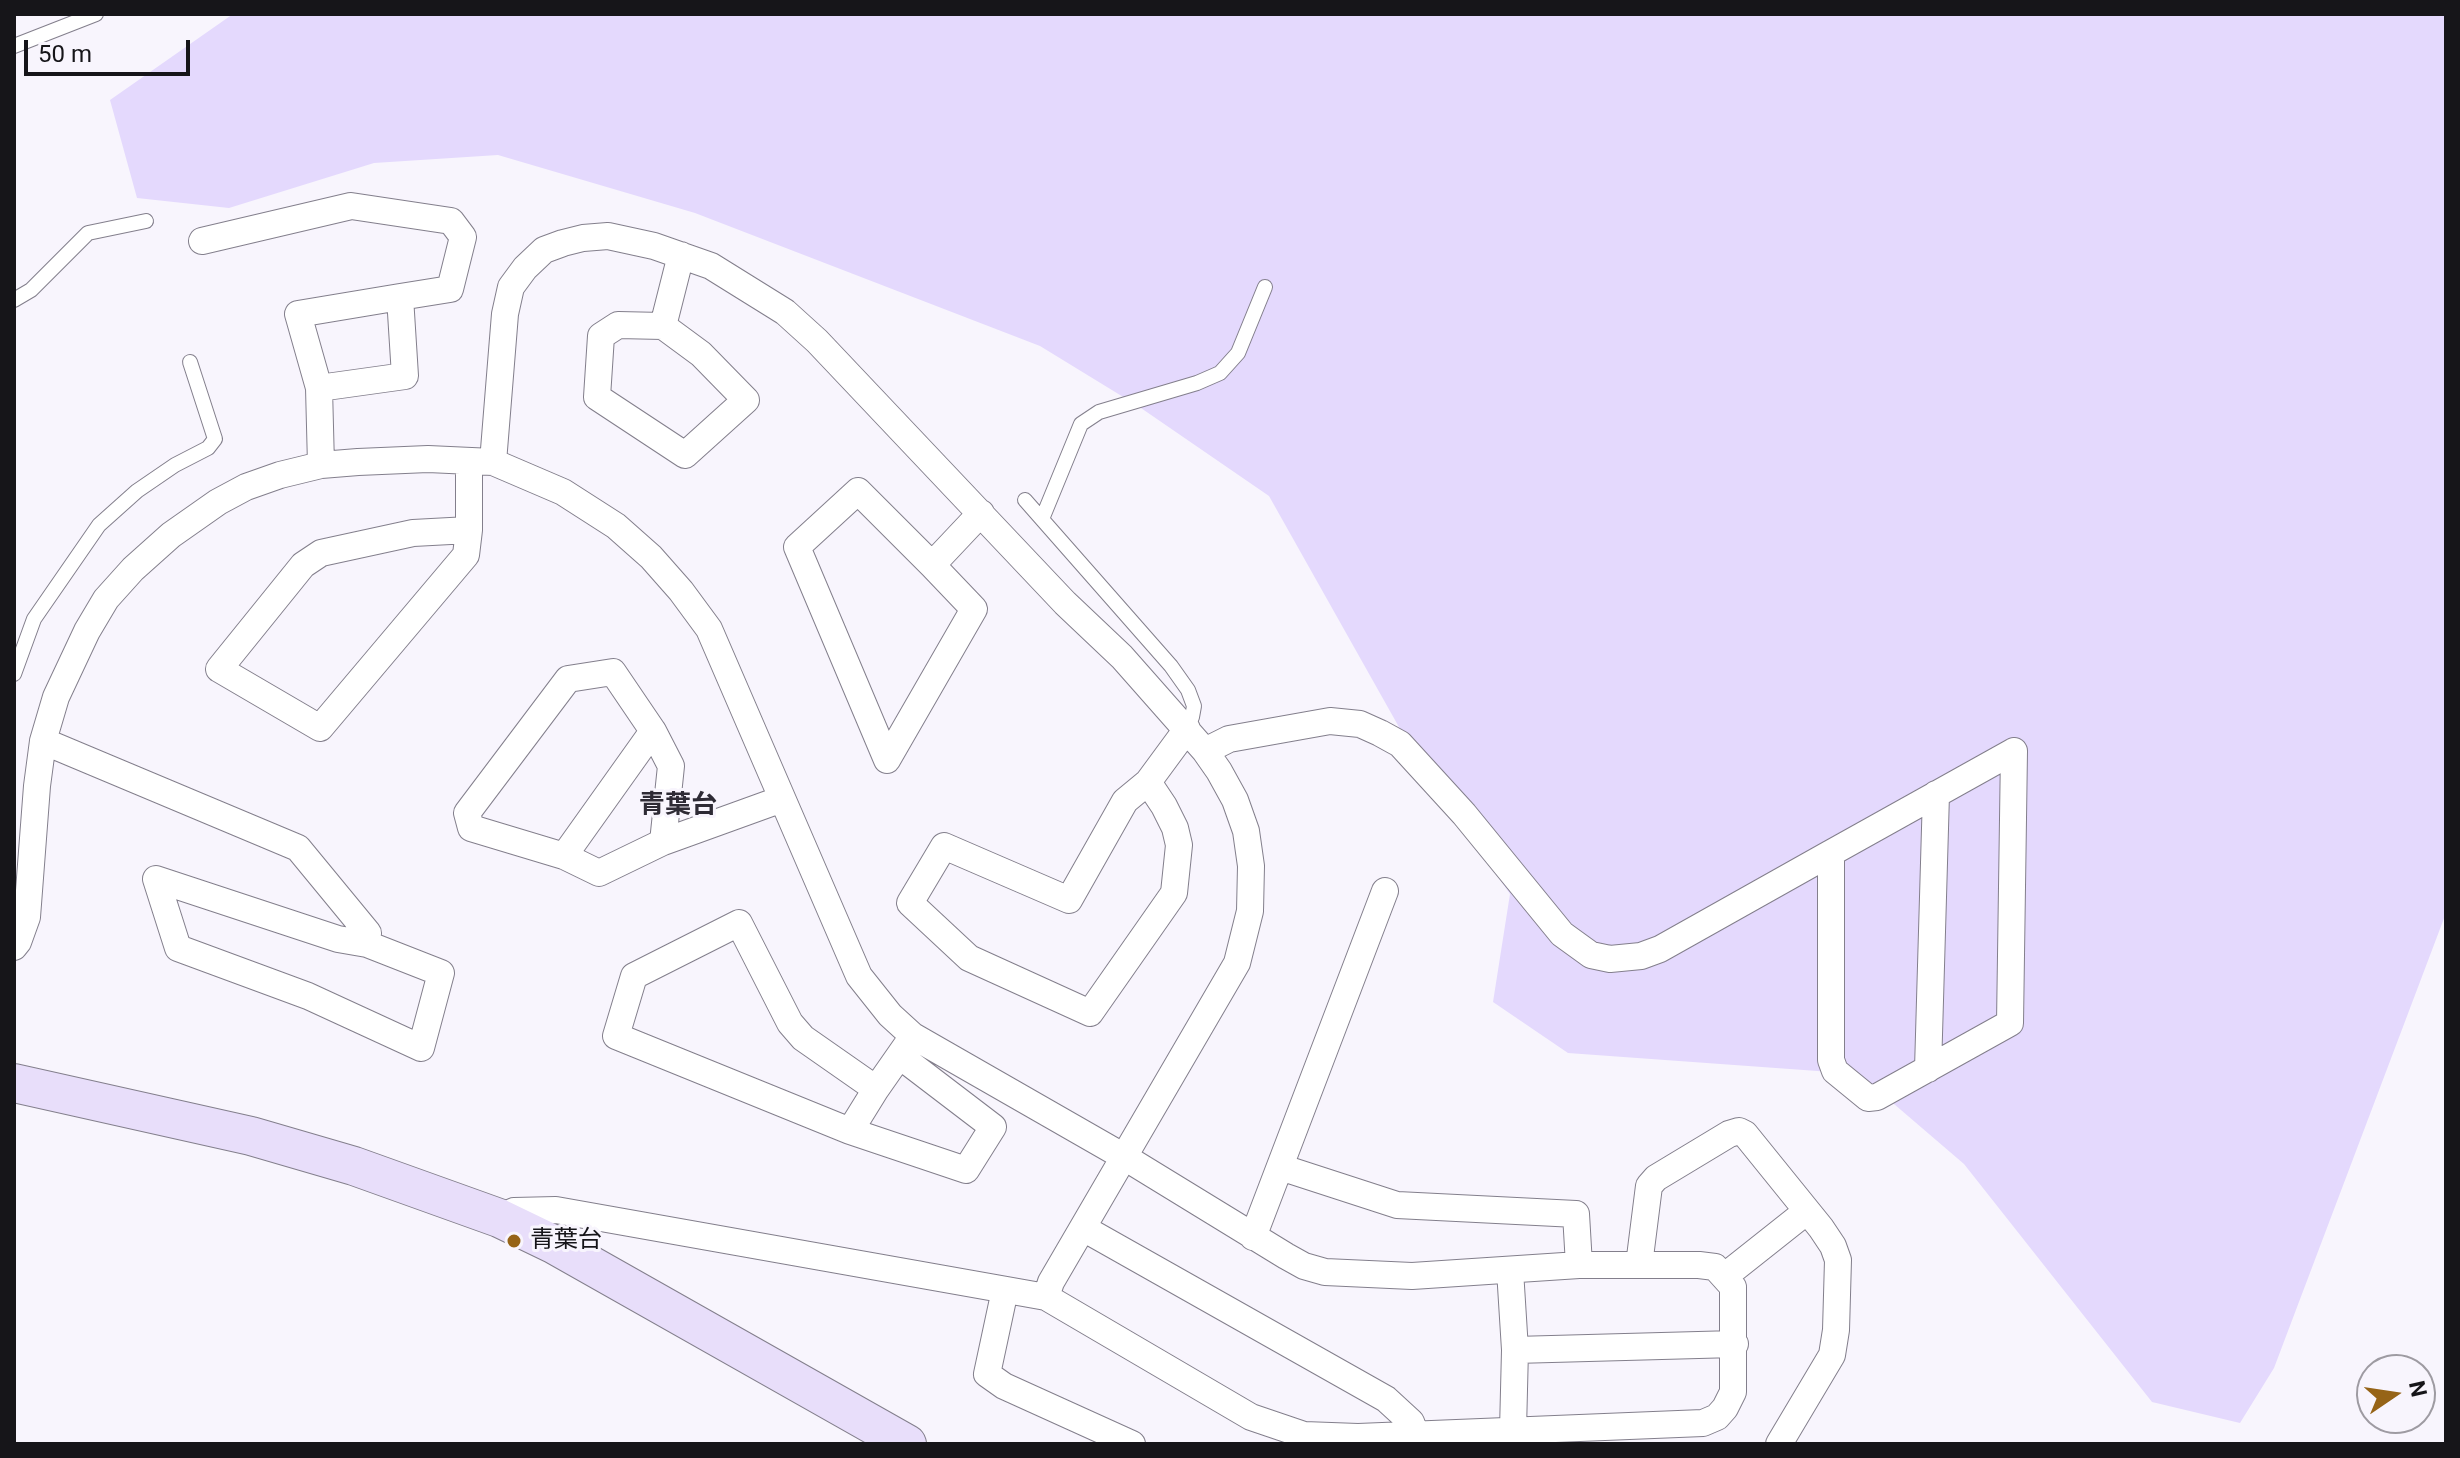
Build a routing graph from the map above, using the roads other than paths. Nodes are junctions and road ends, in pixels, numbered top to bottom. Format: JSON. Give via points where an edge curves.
{"nodes":[{"id":1,"x":96,"y":14,"type":"edge"},
{"id":2,"x":14,"y":46,"type":"edge"},
{"id":3,"x":146,"y":221,"type":"dead end"},
{"id":4,"x":202,"y":241,"type":"dead end"},
{"id":5,"x":681,"y":255,"type":"junction"},
{"id":6,"x":1265,"y":287,"type":"dead end"},
{"id":7,"x":400,"y":297,"type":"junction"},
{"id":8,"x":14,"y":300,"type":"edge"},
{"id":9,"x":663,"y":326,"type":"junction"},
{"id":10,"x":190,"y":362,"type":"dead end"},
{"id":11,"x":319,"y":388,"type":"junction"},
{"id":12,"x":481,"y":462,"type":"junction"},
{"id":13,"x":321,"y":465,"type":"junction"},
{"id":14,"x":1025,"y":500,"type":"dead end"},
{"id":15,"x":981,"y":513,"type":"junction"},
{"id":16,"x":1042,"y":519,"type":"junction"},
{"id":17,"x":469,"y":530,"type":"junction"},
{"id":18,"x":932,"y":565,"type":"junction"},
{"id":19,"x":14,"y":674,"type":"edge"},
{"id":20,"x":1187,"y":729,"type":"junction"},
{"id":21,"x":653,"y":731,"type":"junction"},
{"id":22,"x":43,"y":741,"type":"junction"},
{"id":23,"x":1205,"y":751,"type":"junction"},
{"id":24,"x":1148,"y":782,"type":"junction"},
{"id":25,"x":1936,"y":794,"type":"junction"},
{"id":26,"x":782,"y":799,"type":"junction"},
{"id":27,"x":663,"y":842,"type":"junction"},
{"id":28,"x":1831,"y":853,"type":"junction"},
{"id":29,"x":564,"y":856,"type":"junction"},
{"id":30,"x":1385,"y":891,"type":"dead end"},
{"id":31,"x":367,"y":944,"type":"junction"},
{"id":32,"x":14,"y":947,"type":"edge"},
{"id":33,"x":907,"y":1046,"type":"junction"},
{"id":34,"x":1928,"y":1069,"type":"junction"},
{"id":35,"x":14,"y":1083,"type":"edge"},
{"id":36,"x":876,"y":1089,"type":"junction"},
{"id":37,"x":850,"y":1131,"type":"junction"},
{"id":38,"x":1126,"y":1158,"type":"junction"},
{"id":39,"x":1280,"y":1167,"type":"junction"},
{"id":40,"x":1807,"y":1211,"type":"junction"},
{"id":41,"x":499,"y":1218,"type":"junction"},
{"id":42,"x":1083,"y":1228,"type":"junction"},
{"id":43,"x":1253,"y":1237,"type":"junction"},
{"id":44,"x":1579,"y":1265,"type":"junction"},
{"id":45,"x":1639,"y":1265,"type":"junction"},
{"id":46,"x":1510,"y":1270,"type":"junction"},
{"id":47,"x":1725,"y":1276,"type":"junction"},
{"id":48,"x":1005,"y":1290,"type":"junction"},
{"id":49,"x":1046,"y":1297,"type":"junction"},
{"id":50,"x":1735,"y":1344,"type":"junction"},
{"id":51,"x":1515,"y":1350,"type":"junction"},
{"id":52,"x":1513,"y":1430,"type":"junction"},
{"id":53,"x":1416,"y":1435,"type":"junction"},
{"id":54,"x":907,"y":1444,"type":"edge"},
{"id":55,"x":1132,"y":1444,"type":"edge"},
{"id":56,"x":1779,"y":1444,"type":"edge"}],
"edges":[{"from":1,"to":2,"type":"lane"},
{"from":3,"to":8,"type":"lane","via":[[88,233]]},
{"from":4,"to":7,"type":"street","via":[[351,206],[451,221],[463,237],[450,289]]},
{"from":5,"to":9,"type":"street"},
{"from":5,"to":12,"type":"street","via":[[627,239],[583,238],[544,250],[525,268],[511,287]]},
{"from":5,"to":15,"type":"street","via":[[711,266],[785,312]]},
{"from":6,"to":16,"type":"lane","via":[[1238,353],[1220,373],[1099,412],[1081,424]]},
{"from":7,"to":11,"type":"street","via":[[405,376]]},
{"from":7,"to":11,"type":"street","via":[[298,314]]},
{"from":9,"to":9,"type":"street","via":[[701,354],[746,400],[685,455],[597,397],[601,336],[618,325]]},
{"from":10,"to":19,"type":"lane","via":[[215,439],[137,491],[99,525],[34,619]]},
{"from":11,"to":13,"type":"street"},
{"from":12,"to":13,"type":"street"},
{"from":12,"to":17,"type":"street"},
{"from":12,"to":26,"type":"street","via":[[563,492],[616,526],[651,557],[709,629]]},
{"from":13,"to":22,"type":"street","via":[[246,487],[218,502],[133,569],[87,631],[56,697]]},
{"from":14,"to":16,"type":"lane"},
{"from":15,"to":18,"type":"street"},
{"from":15,"to":20,"type":"street"},
{"from":16,"to":20,"type":"lane","via":[[1188,690],[1194,706]]},
{"from":17,"to":17,"type":"street","via":[[466,555],[320,728],[219,669],[303,565],[321,553],[413,533]]},
{"from":18,"to":18,"type":"street","via":[[974,609],[887,760],[797,547],[858,491]]},
{"from":20,"to":23,"type":"street"},
{"from":20,"to":24,"type":"street"},
{"from":21,"to":27,"type":"street","via":[[671,766]]},
{"from":21,"to":29,"type":"street"},
{"from":21,"to":29,"type":"street","via":[[613,672],[568,679],[467,813],[471,828]]},
{"from":22,"to":31,"type":"street","via":[[298,848],[368,933]]},
{"from":22,"to":32,"type":"street","via":[[27,917]]},
{"from":23,"to":28,"type":"street","via":[[1229,739],[1330,721],[1360,724],[1380,733],[1400,744],[1464,814],[1562,934],[1591,955],[1610,959],[1660,949]]},
{"from":23,"to":38,"type":"street","via":[[1235,800],[1246,831],[1250,911],[1237,963]]},
{"from":24,"to":24,"type":"street","via":[[1125,801],[1069,900],[944,846],[910,903],[969,958],[1090,1013],[1174,893],[1179,845]]},
{"from":25,"to":28,"type":"street"},
{"from":25,"to":34,"type":"street"},
{"from":25,"to":34,"type":"street","via":[[2014,751],[2010,1023]]},
{"from":26,"to":27,"type":"street"},
{"from":26,"to":33,"type":"street","via":[[859,976]]},
{"from":27,"to":29,"type":"street","via":[[599,873]]},
{"from":28,"to":34,"type":"street","via":[[1835,1071],[1868,1098]]},
{"from":30,"to":39,"type":"street"},
{"from":31,"to":31,"type":"street","via":[[441,973],[421,1048],[308,996],[178,948],[156,879]]},
{"from":33,"to":36,"type":"street"},
{"from":33,"to":37,"type":"street","via":[[993,1127],[966,1170]]},
{"from":33,"to":38,"type":"street"},
{"from":35,"to":41,"type":"street","via":[[265,1140]]},
{"from":36,"to":37,"type":"street"},
{"from":36,"to":37,"type":"street","via":[[790,1023],[739,923],[634,976],[616,1036]]},
{"from":38,"to":42,"type":"street"},
{"from":38,"to":43,"type":"street"},
{"from":39,"to":43,"type":"street"},
{"from":39,"to":44,"type":"street","via":[[1397,1205],[1576,1214]]},
{"from":40,"to":45,"type":"street","via":[[1745,1134],[1729,1134],[1649,1186]]},
{"from":40,"to":47,"type":"street"},
{"from":40,"to":56,"type":"street","via":[[1838,1260],[1836,1330],[1832,1355]]},
{"from":41,"to":48,"type":"street","via":[[514,1211],[556,1210]]},
{"from":41,"to":54,"type":"street","via":[[567,1251]]},
{"from":42,"to":49,"type":"street"},
{"from":42,"to":53,"type":"street","via":[[1386,1399],[1411,1422]]},
{"from":43,"to":46,"type":"street","via":[[1325,1272],[1412,1276]]},
{"from":44,"to":45,"type":"street"},
{"from":44,"to":46,"type":"street"},
{"from":45,"to":47,"type":"street","via":[[1715,1267]]},
{"from":46,"to":51,"type":"street"},
{"from":47,"to":50,"type":"street","via":[[1733,1287]]},
{"from":48,"to":49,"type":"street"},
{"from":48,"to":55,"type":"street","via":[[987,1374]]},
{"from":49,"to":53,"type":"street","via":[[1277,1428],[1326,1437]]},
{"from":50,"to":51,"type":"street"},
{"from":50,"to":52,"type":"street","via":[[1733,1392],[1717,1417],[1703,1423]]},
{"from":51,"to":52,"type":"street"},
{"from":52,"to":53,"type":"street"}]}
